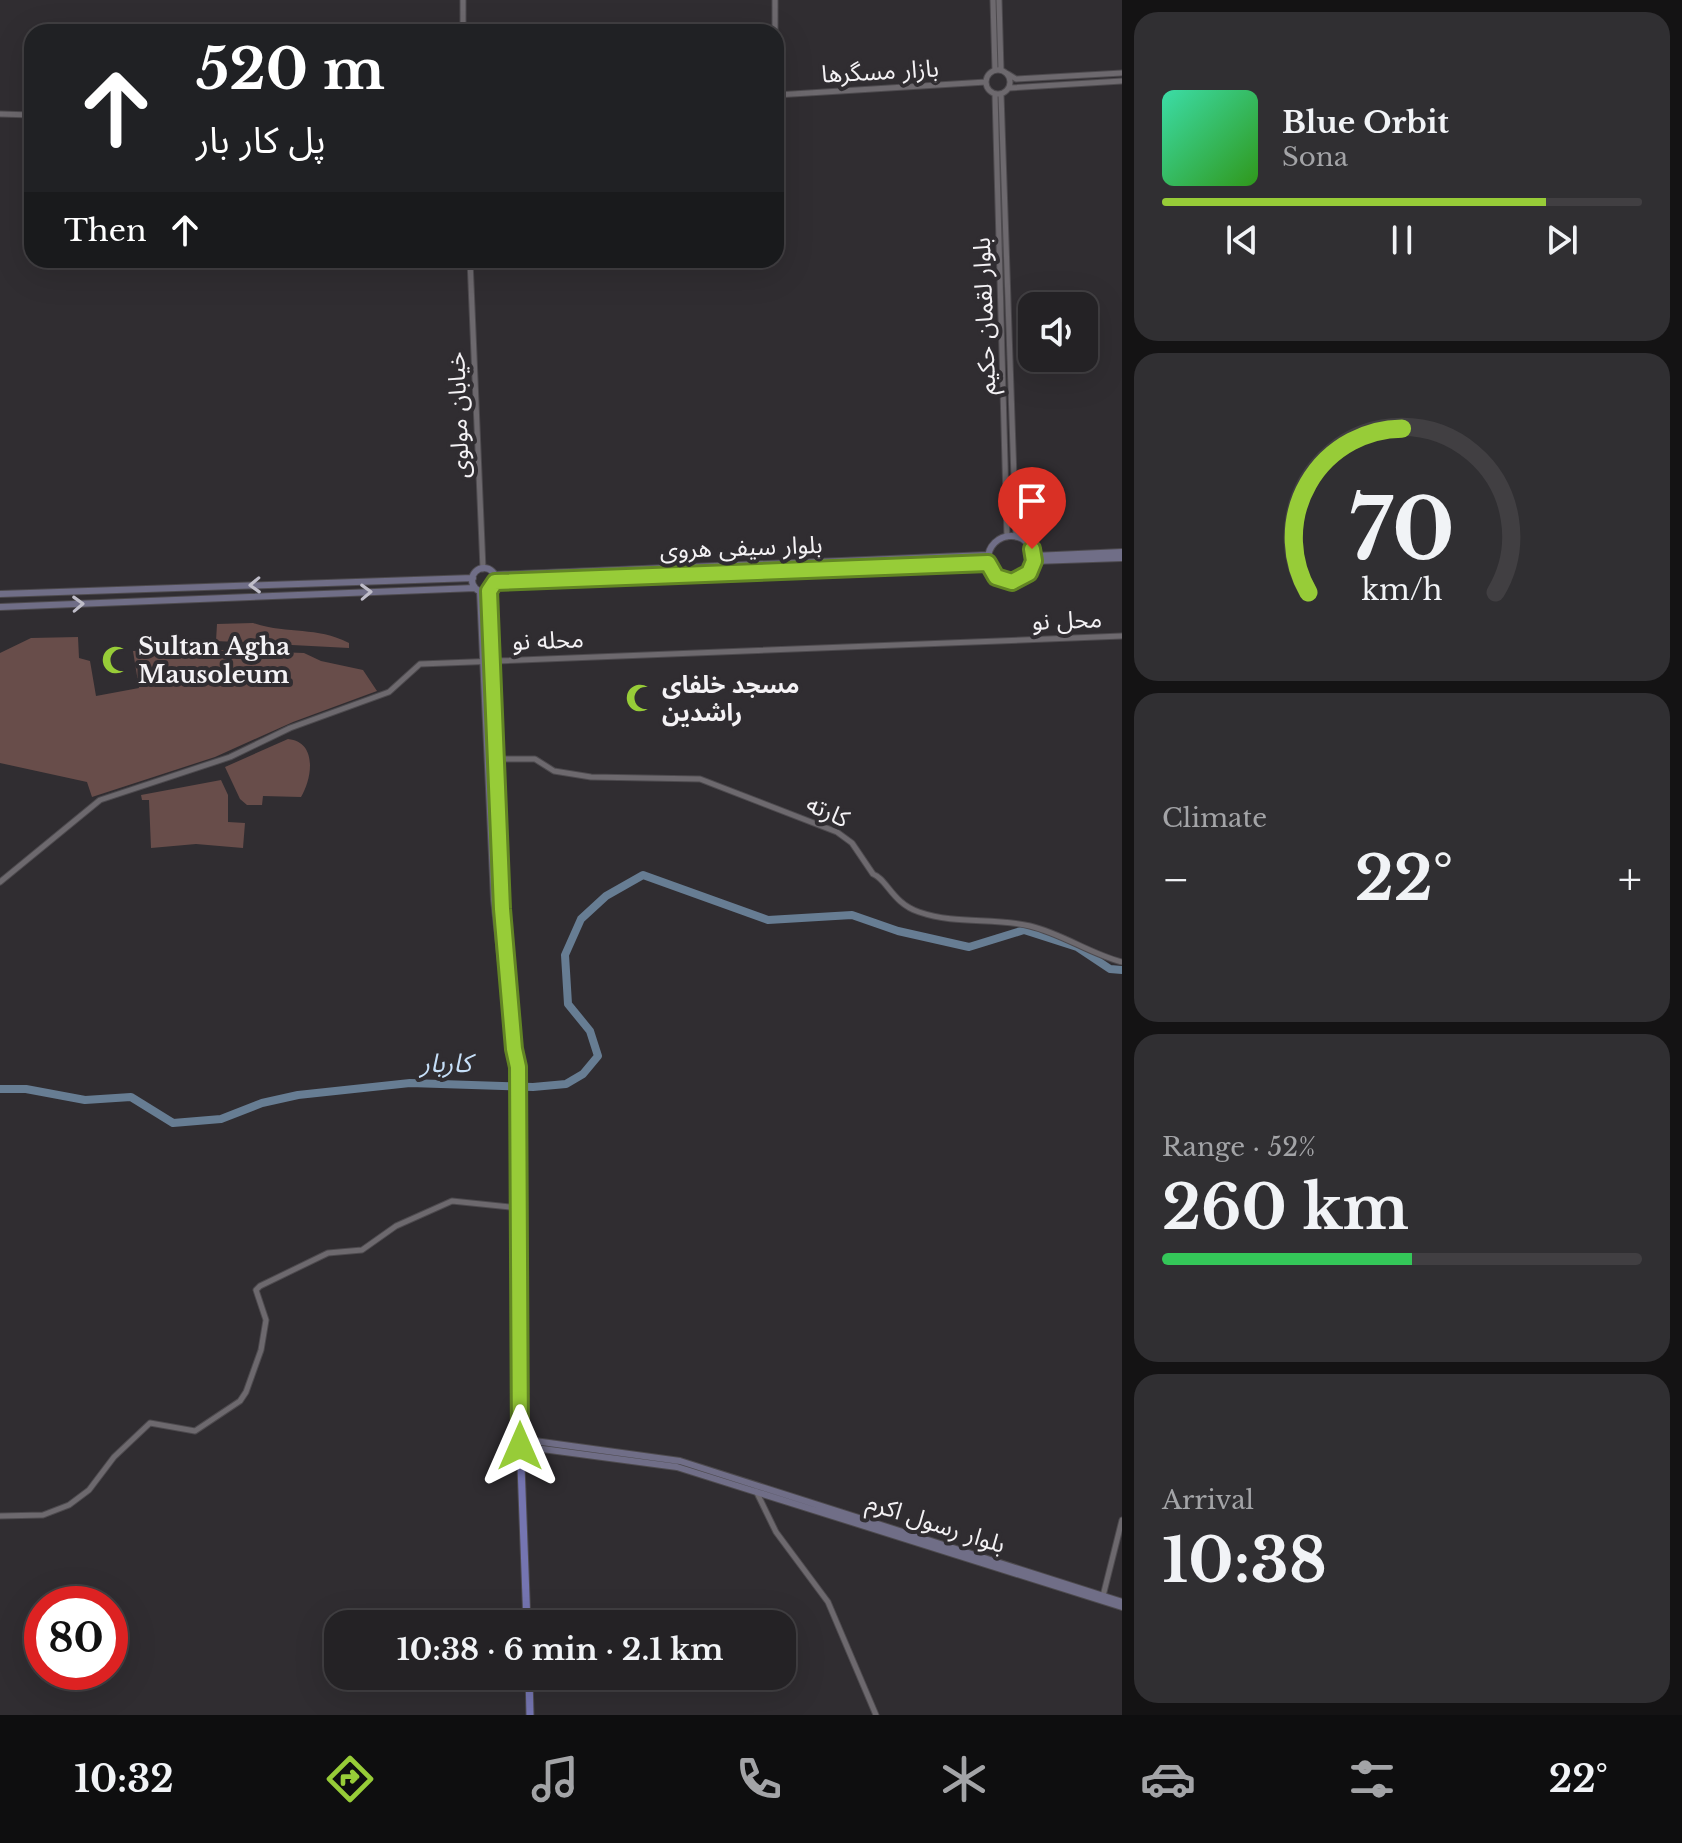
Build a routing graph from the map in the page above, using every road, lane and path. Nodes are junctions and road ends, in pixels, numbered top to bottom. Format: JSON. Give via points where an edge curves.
{"nodes":[{"id":1,"x":463,"y":0,"type":"edge"},
{"id":2,"x":775,"y":0,"type":"edge"},
{"id":3,"x":996,"y":0,"type":"edge"},
{"id":4,"x":463,"y":24,"type":"edge"},
{"id":5,"x":775,"y":24,"type":"edge"},
{"id":6,"x":998,"y":70,"type":"junction"},
{"id":7,"x":1122,"y":73,"type":"edge"},
{"id":8,"x":1008,"y":74,"type":"junction"},
{"id":9,"x":1122,"y":81,"type":"edge"},
{"id":10,"x":986,"y":82,"type":"junction"},
{"id":11,"x":1009,"y":88,"type":"junction"},
{"id":12,"x":998,"y":94,"type":"junction"},
{"id":13,"x":784,"y":95,"type":"edge"},
{"id":14,"x":0,"y":114,"type":"edge"},
{"id":15,"x":24,"y":115,"type":"edge"},
{"id":16,"x":470,"y":268,"type":"edge"},
{"id":17,"x":1016,"y":535,"type":"junction"},
{"id":18,"x":1007,"y":537,"type":"junction"},
{"id":19,"x":1122,"y":555,"type":"edge"},
{"id":20,"x":1034,"y":558,"type":"junction"},
{"id":21,"x":988,"y":559,"type":"junction"},
{"id":22,"x":483,"y":569,"type":"junction"},
{"id":23,"x":473,"y":578,"type":"junction"},
{"id":24,"x":495,"y":579,"type":"junction"},
{"id":25,"x":322,"y":583,"type":"junction"},
{"id":26,"x":146,"y":589,"type":"junction"},
{"id":27,"x":478,"y":589,"type":"junction"},
{"id":28,"x":489,"y":591,"type":"junction"},
{"id":29,"x":0,"y":594,"type":"edge"},
{"id":30,"x":322,"y":594,"type":"junction"},
{"id":31,"x":146,"y":601,"type":"junction"},
{"id":32,"x":0,"y":607,"type":"edge"},
{"id":33,"x":1122,"y":636,"type":"edge"},
{"id":34,"x":1014,"y":640,"type":"joint"},
{"id":35,"x":487,"y":661,"type":"junction"},
{"id":36,"x":492,"y":759,"type":"junction"},
{"id":37,"x":0,"y":882,"type":"edge"},
{"id":38,"x":1122,"y":962,"type":"edge"},
{"id":39,"x":519,"y":1095,"type":"joint"},
{"id":40,"x":520,"y":1208,"type":"junction"},
{"id":41,"x":520,"y":1443,"type":"junction"},
{"id":42,"x":757,"y":1487,"type":"junction"},
{"id":43,"x":0,"y":1516,"type":"edge"},
{"id":44,"x":1122,"y":1520,"type":"edge"},
{"id":45,"x":1102,"y":1598,"type":"junction"},
{"id":46,"x":1122,"y":1605,"type":"edge"},
{"id":47,"x":526,"y":1610,"type":"edge"},
{"id":48,"x":529,"y":1690,"type":"edge"},
{"id":49,"x":530,"y":1715,"type":"edge"},
{"id":50,"x":876,"y":1715,"type":"edge"}],
"edges":[{"from":1,"to":4,"type":"street"},
{"from":2,"to":5,"type":"street"},
{"from":3,"to":6,"type":"street"},
{"from":6,"to":8,"type":"street"},
{"from":6,"to":10,"type":"street"},
{"from":7,"to":8,"type":"street","via":[[1016,79]]},
{"from":8,"to":11,"type":"street"},
{"from":9,"to":11,"type":"street"},
{"from":10,"to":12,"type":"street"},
{"from":10,"to":13,"type":"street","name":"بازار مسگرها"},
{"from":11,"to":12,"type":"street"},
{"from":12,"to":17,"type":"street","name":"بلوار لقمان حکیم"},
{"from":12,"to":18,"type":"street","name":"بلوار لقمان حکیم"},
{"from":14,"to":15,"type":"street"},
{"from":16,"to":22,"type":"street","name":"خیابان مولوی"},
{"from":17,"to":18,"type":"main road"},
{"from":17,"to":20,"type":"main road"},
{"from":18,"to":21,"type":"main road","via":[[995,543]]},
{"from":19,"to":20,"type":"main road"},
{"from":20,"to":21,"type":"main road","via":[[1025,578],[1012,582],[996,577]]},
{"from":21,"to":24,"type":"main road","name":"بلوار سیفی هروی"},
{"from":22,"to":23,"type":"main road"},
{"from":22,"to":24,"type":"main road"},
{"from":23,"to":25,"type":"main road"},
{"from":23,"to":27,"type":"main road"},
{"from":24,"to":28,"type":"main road"},
{"from":25,"to":26,"type":"main road","one_way":true},
{"from":25,"to":30,"type":"main road"},
{"from":26,"to":29,"type":"main road"},
{"from":26,"to":31,"type":"main road"},
{"from":27,"to":28,"type":"main road"},
{"from":30,"to":27,"type":"main road","one_way":true},
{"from":27,"to":35,"type":"main road"},
{"from":28,"to":35,"type":"main road"},
{"from":30,"to":31,"type":"main road"},
{"from":32,"to":31,"type":"main road","one_way":true},
{"from":33,"to":34,"type":"street","name":"محل نو"},
{"from":34,"to":35,"type":"street","name":"محله نو"},
{"from":35,"to":36,"type":"main road"},
{"from":35,"to":37,"type":"street","name":"محله نو","via":[[420,664],[389,692],[290,728],[230,757],[100,800]]},
{"from":36,"to":38,"type":"street","name":"کارته","via":[[535,759],[554,771],[591,777],[700,779],[837,832],[852,843],[898,902],[919,912],[973,923],[1031,926]]},
{"from":36,"to":39,"type":"main road","via":[[494,899]]},
{"from":39,"to":40,"type":"highway"},
{"from":40,"to":41,"type":"highway"},
{"from":40,"to":43,"type":"street","via":[[452,1201],[396,1226],[362,1250],[328,1253],[260,1286],[256,1290],[266,1320],[261,1350],[240,1401],[195,1431],[150,1423],[69,1505],[43,1515]]},
{"from":41,"to":42,"type":"main road","name":"بلوار رسول اکرم","via":[[680,1461]]},
{"from":41,"to":47,"type":"highway"},
{"from":42,"to":45,"type":"main road","name":"بلوار رسول اکرم"},
{"from":42,"to":50,"type":"street","via":[[776,1532],[828,1602]]},
{"from":44,"to":45,"type":"street"},
{"from":45,"to":46,"type":"main road","name":"بلوار رسول اکرم"},
{"from":48,"to":49,"type":"highway"}]}
